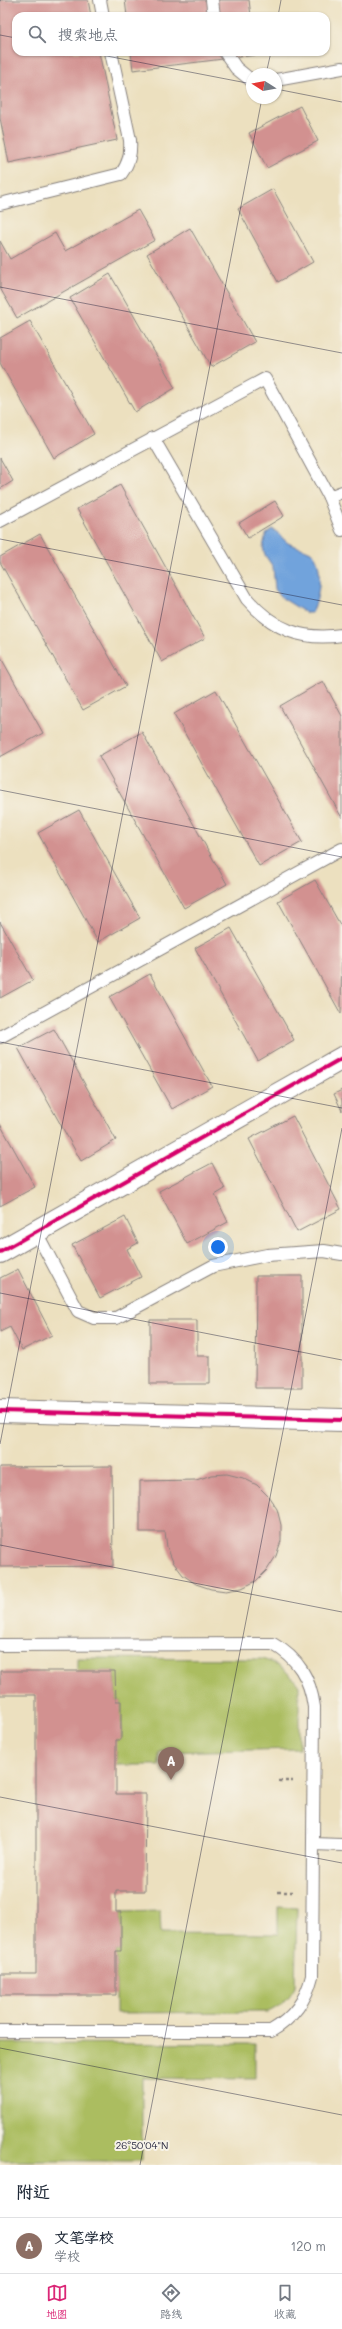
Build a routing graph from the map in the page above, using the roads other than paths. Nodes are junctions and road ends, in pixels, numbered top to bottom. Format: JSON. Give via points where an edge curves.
{"nodes":[{"id":1,"x":100,"y":0,"type":"edge"},
{"id":2,"x":212,"y":0,"type":"edge"},
{"id":3,"x":102,"y":12,"type":"edge"},
{"id":4,"x":214,"y":12,"type":"edge"},
{"id":5,"x":112,"y":56,"type":"edge"},
{"id":6,"x":228,"y":56,"type":"edge"},
{"id":7,"x":342,"y":68,"type":"edge"},
{"id":8,"x":246,"y":76,"type":"edge"},
{"id":9,"x":282,"y":79,"type":"edge"},
{"id":10,"x":0,"y":204,"type":"edge"},
{"id":11,"x":153,"y":438,"type":"junction"},
{"id":12,"x":342,"y":492,"type":"edge"},
{"id":13,"x":329,"y":497,"type":"junction"},
{"id":14,"x":0,"y":521,"type":"edge"},
{"id":15,"x":342,"y":530,"type":"edge"},
{"id":16,"x":342,"y":635,"type":"edge"},
{"id":17,"x":342,"y":848,"type":"edge"},
{"id":18,"x":0,"y":1037,"type":"edge"},
{"id":19,"x":342,"y":1058,"type":"edge"},
{"id":20,"x":36,"y":1232,"type":"junction"},
{"id":21,"x":0,"y":1252,"type":"edge"},
{"id":22,"x":342,"y":1254,"type":"edge"},
{"id":23,"x":0,"y":1411,"type":"edge"},
{"id":24,"x":342,"y":1420,"type":"edge"},
{"id":25,"x":0,"y":1645,"type":"edge"},
{"id":26,"x":313,"y":1844,"type":"junction"},
{"id":27,"x":342,"y":1845,"type":"edge"},
{"id":28,"x":0,"y":2031,"type":"edge"}],
"edges":[{"from":1,"to":3,"type":"lane"},
{"from":2,"to":4,"type":"lane"},
{"from":5,"to":10,"type":"lane","via":[[131,150],[121,174]]},
{"from":6,"to":8,"type":"lane"},
{"from":7,"to":9,"type":"lane"},
{"from":11,"to":13,"type":"lane","via":[[265,379]]},
{"from":11,"to":14,"type":"lane"},
{"from":11,"to":16,"type":"lane","via":[[247,599],[257,610],[280,627],[306,636],[319,638]]},
{"from":12,"to":13,"type":"lane"},
{"from":13,"to":15,"type":"lane"},
{"from":17,"to":18,"type":"lane"},
{"from":19,"to":20,"type":"street"},
{"from":20,"to":21,"type":"street"},
{"from":20,"to":22,"type":"lane","via":[[78,1310],[94,1318],[105,1319],[116,1318],[213,1266],[274,1254]]},
{"from":23,"to":24,"type":"street"},
{"from":25,"to":26,"type":"lane","via":[[273,1644],[284,1650],[301,1668],[312,1693]]},
{"from":26,"to":27,"type":"lane"},
{"from":26,"to":28,"type":"lane","via":[[312,1976],[302,2002],[283,2024],[271,2031]]}]}
